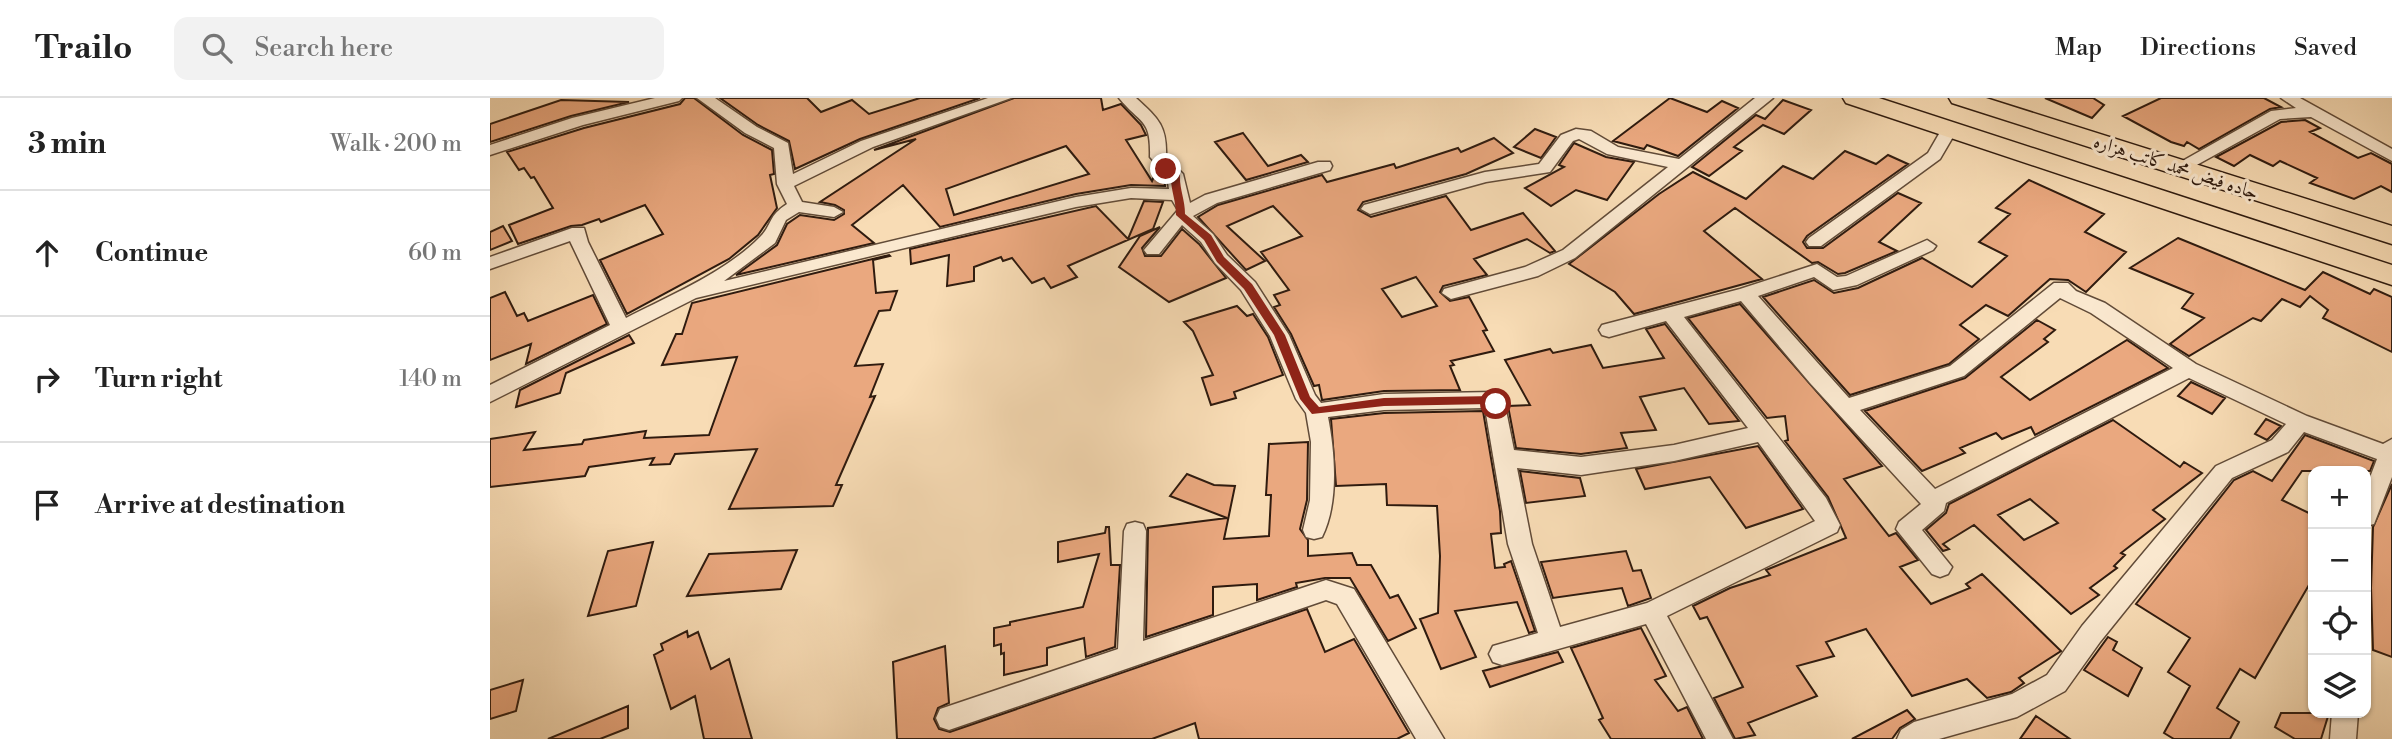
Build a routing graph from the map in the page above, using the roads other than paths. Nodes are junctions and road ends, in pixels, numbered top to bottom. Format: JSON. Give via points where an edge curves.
{"nodes":[{"id":1,"x":633,"y":98,"type":"edge"},
{"id":2,"x":674,"y":98,"type":"edge"},
{"id":3,"x":705,"y":98,"type":"edge"},
{"id":4,"x":1003,"y":98,"type":"edge"},
{"id":5,"x":1128,"y":98,"type":"edge"},
{"id":6,"x":1765,"y":98,"type":"edge"},
{"id":7,"x":1855,"y":98,"type":"edge"},
{"id":8,"x":1961,"y":98,"type":"edge"},
{"id":9,"x":2289,"y":98,"type":"edge"},
{"id":10,"x":655,"y":102,"type":"junction"},
{"id":11,"x":2313,"y":112,"type":"junction"},
{"id":12,"x":1949,"y":130,"type":"junction"},
{"id":13,"x":490,"y":150,"type":"edge"},
{"id":14,"x":2392,"y":156,"type":"edge"},
{"id":15,"x":1681,"y":164,"type":"junction"},
{"id":16,"x":1324,"y":166,"type":"dead end"},
{"id":17,"x":2178,"y":168,"type":"junction"},
{"id":18,"x":785,"y":184,"type":"junction"},
{"id":19,"x":1181,"y":205,"type":"junction"},
{"id":20,"x":796,"y":206,"type":"junction"},
{"id":21,"x":1370,"y":209,"type":"dead end"},
{"id":22,"x":834,"y":212,"type":"dead end"},
{"id":23,"x":2390,"y":233,"type":"edge"},
{"id":24,"x":1815,"y":242,"type":"dead end"},
{"id":25,"x":1927,"y":246,"type":"dead end"},
{"id":26,"x":1153,"y":250,"type":"dead end"},
{"id":27,"x":490,"y":263,"type":"edge"},
{"id":28,"x":2363,"y":265,"type":"junction"},
{"id":29,"x":2392,"y":266,"type":"edge"},
{"id":30,"x":2392,"y":275,"type":"edge"},
{"id":31,"x":1451,"y":293,"type":"dead end"},
{"id":32,"x":689,"y":294,"type":"junction"},
{"id":33,"x":1745,"y":294,"type":"junction"},
{"id":34,"x":1671,"y":314,"type":"junction"},
{"id":35,"x":621,"y":328,"type":"junction"},
{"id":36,"x":1609,"y":330,"type":"dead end"},
{"id":37,"x":2189,"y":369,"type":"junction"},
{"id":38,"x":490,"y":394,"type":"edge"},
{"id":39,"x":1846,"y":407,"type":"junction"},
{"id":40,"x":1316,"y":411,"type":"junction"},
{"id":41,"x":2300,"y":422,"type":"junction"},
{"id":42,"x":1765,"y":433,"type":"junction"},
{"id":43,"x":2391,"y":452,"type":"edge"},
{"id":44,"x":1506,"y":458,"type":"junction"},
{"id":45,"x":1931,"y":501,"type":"junction"},
{"id":46,"x":2371,"y":504,"type":"edge"},
{"id":47,"x":1314,"y":530,"type":"dead end"},
{"id":48,"x":1135,"y":531,"type":"dead end"},
{"id":49,"x":1940,"y":567,"type":"dead end"},
{"id":50,"x":1652,"y":612,"type":"junction"},
{"id":51,"x":1552,"y":638,"type":"junction"},
{"id":52,"x":1502,"y":654,"type":"dead end"},
{"id":53,"x":1130,"y":656,"type":"junction"},
{"id":54,"x":949,"y":718,"type":"dead end"},
{"id":55,"x":2345,"y":718,"type":"edge"},
{"id":56,"x":1431,"y":739,"type":"edge"},
{"id":57,"x":1720,"y":739,"type":"edge"},
{"id":58,"x":1910,"y":739,"type":"edge"},
{"id":59,"x":2343,"y":739,"type":"edge"}],
"edges":[{"from":1,"to":10,"type":"street"},
{"from":2,"to":10,"type":"street"},
{"from":3,"to":18,"type":"street","via":[[782,146]]},
{"from":4,"to":18,"type":"street","via":[[867,144]]},
{"from":5,"to":19,"type":"street","via":[[1155,127],[1159,141],[1155,156],[1175,174]]},
{"from":6,"to":15,"type":"street"},
{"from":7,"to":12,"type":"main road"},
{"from":8,"to":17,"type":"main road","name":"جاده فیض محمد کاتب هزاره"},
{"from":9,"to":11,"type":"street"},
{"from":10,"to":13,"type":"street"},
{"from":11,"to":14,"type":"street"},
{"from":11,"to":17,"type":"street","via":[[2277,114]]},
{"from":12,"to":24,"type":"street","via":[[1934,156]]},
{"from":12,"to":28,"type":"main road"},
{"from":15,"to":21,"type":"street","via":[[1613,151],[1585,134],[1576,134],[1567,138],[1545,168],[1485,177]]},
{"from":15,"to":31,"type":"street","via":[[1569,254],[1531,272]]},
{"from":16,"to":19,"type":"street"},
{"from":17,"to":23,"type":"main road","name":"جاده فیض محمد کاتب هزاره"},
{"from":18,"to":20,"type":"street"},
{"from":19,"to":26,"type":"street"},
{"from":19,"to":32,"type":"street","via":[[1131,193],[1076,202],[874,248],[735,287]]},
{"from":19,"to":40,"type":"street","via":[[1221,259],[1248,286],[1279,335],[1306,399]]},
{"from":20,"to":22,"type":"street"},
{"from":20,"to":32,"type":"street","via":[[779,217],[769,239],[752,254]]},
{"from":25,"to":33,"type":"street","via":[[1850,281],[1833,284],[1817,270]]},
{"from":27,"to":35,"type":"street","via":[[578,232]]},
{"from":28,"to":29,"type":"main road"},
{"from":28,"to":30,"type":"main road"},
{"from":32,"to":35,"type":"street"},
{"from":33,"to":34,"type":"street"},
{"from":33,"to":39,"type":"street"},
{"from":34,"to":36,"type":"street"},
{"from":34,"to":42,"type":"street"},
{"from":35,"to":38,"type":"street"},
{"from":37,"to":39,"type":"street","via":[[2061,287],[1957,370]]},
{"from":37,"to":41,"type":"street"},
{"from":37,"to":45,"type":"street"},
{"from":39,"to":45,"type":"street"},
{"from":40,"to":44,"type":"street","via":[[1384,402],[1494,400]]},
{"from":40,"to":47,"type":"street","via":[[1322,442],[1321,500]]},
{"from":41,"to":43,"type":"street"},
{"from":41,"to":58,"type":"street","via":[[2280,446],[2224,472],[2056,683],[2017,705]]},
{"from":42,"to":44,"type":"street","via":[[1674,453],[1581,466]]},
{"from":42,"to":50,"type":"street","via":[[1829,526]]},
{"from":43,"to":46,"type":"street"},
{"from":44,"to":51,"type":"street","via":[[1520,544]]},
{"from":45,"to":49,"type":"street","via":[[1936,508],[1906,529]]},
{"from":48,"to":53,"type":"street"},
{"from":50,"to":51,"type":"street"},
{"from":50,"to":57,"type":"street"},
{"from":51,"to":52,"type":"street"},
{"from":53,"to":54,"type":"street"},
{"from":53,"to":56,"type":"street","via":[[1326,590],[1339,593]]},
{"from":55,"to":59,"type":"street"}]}
